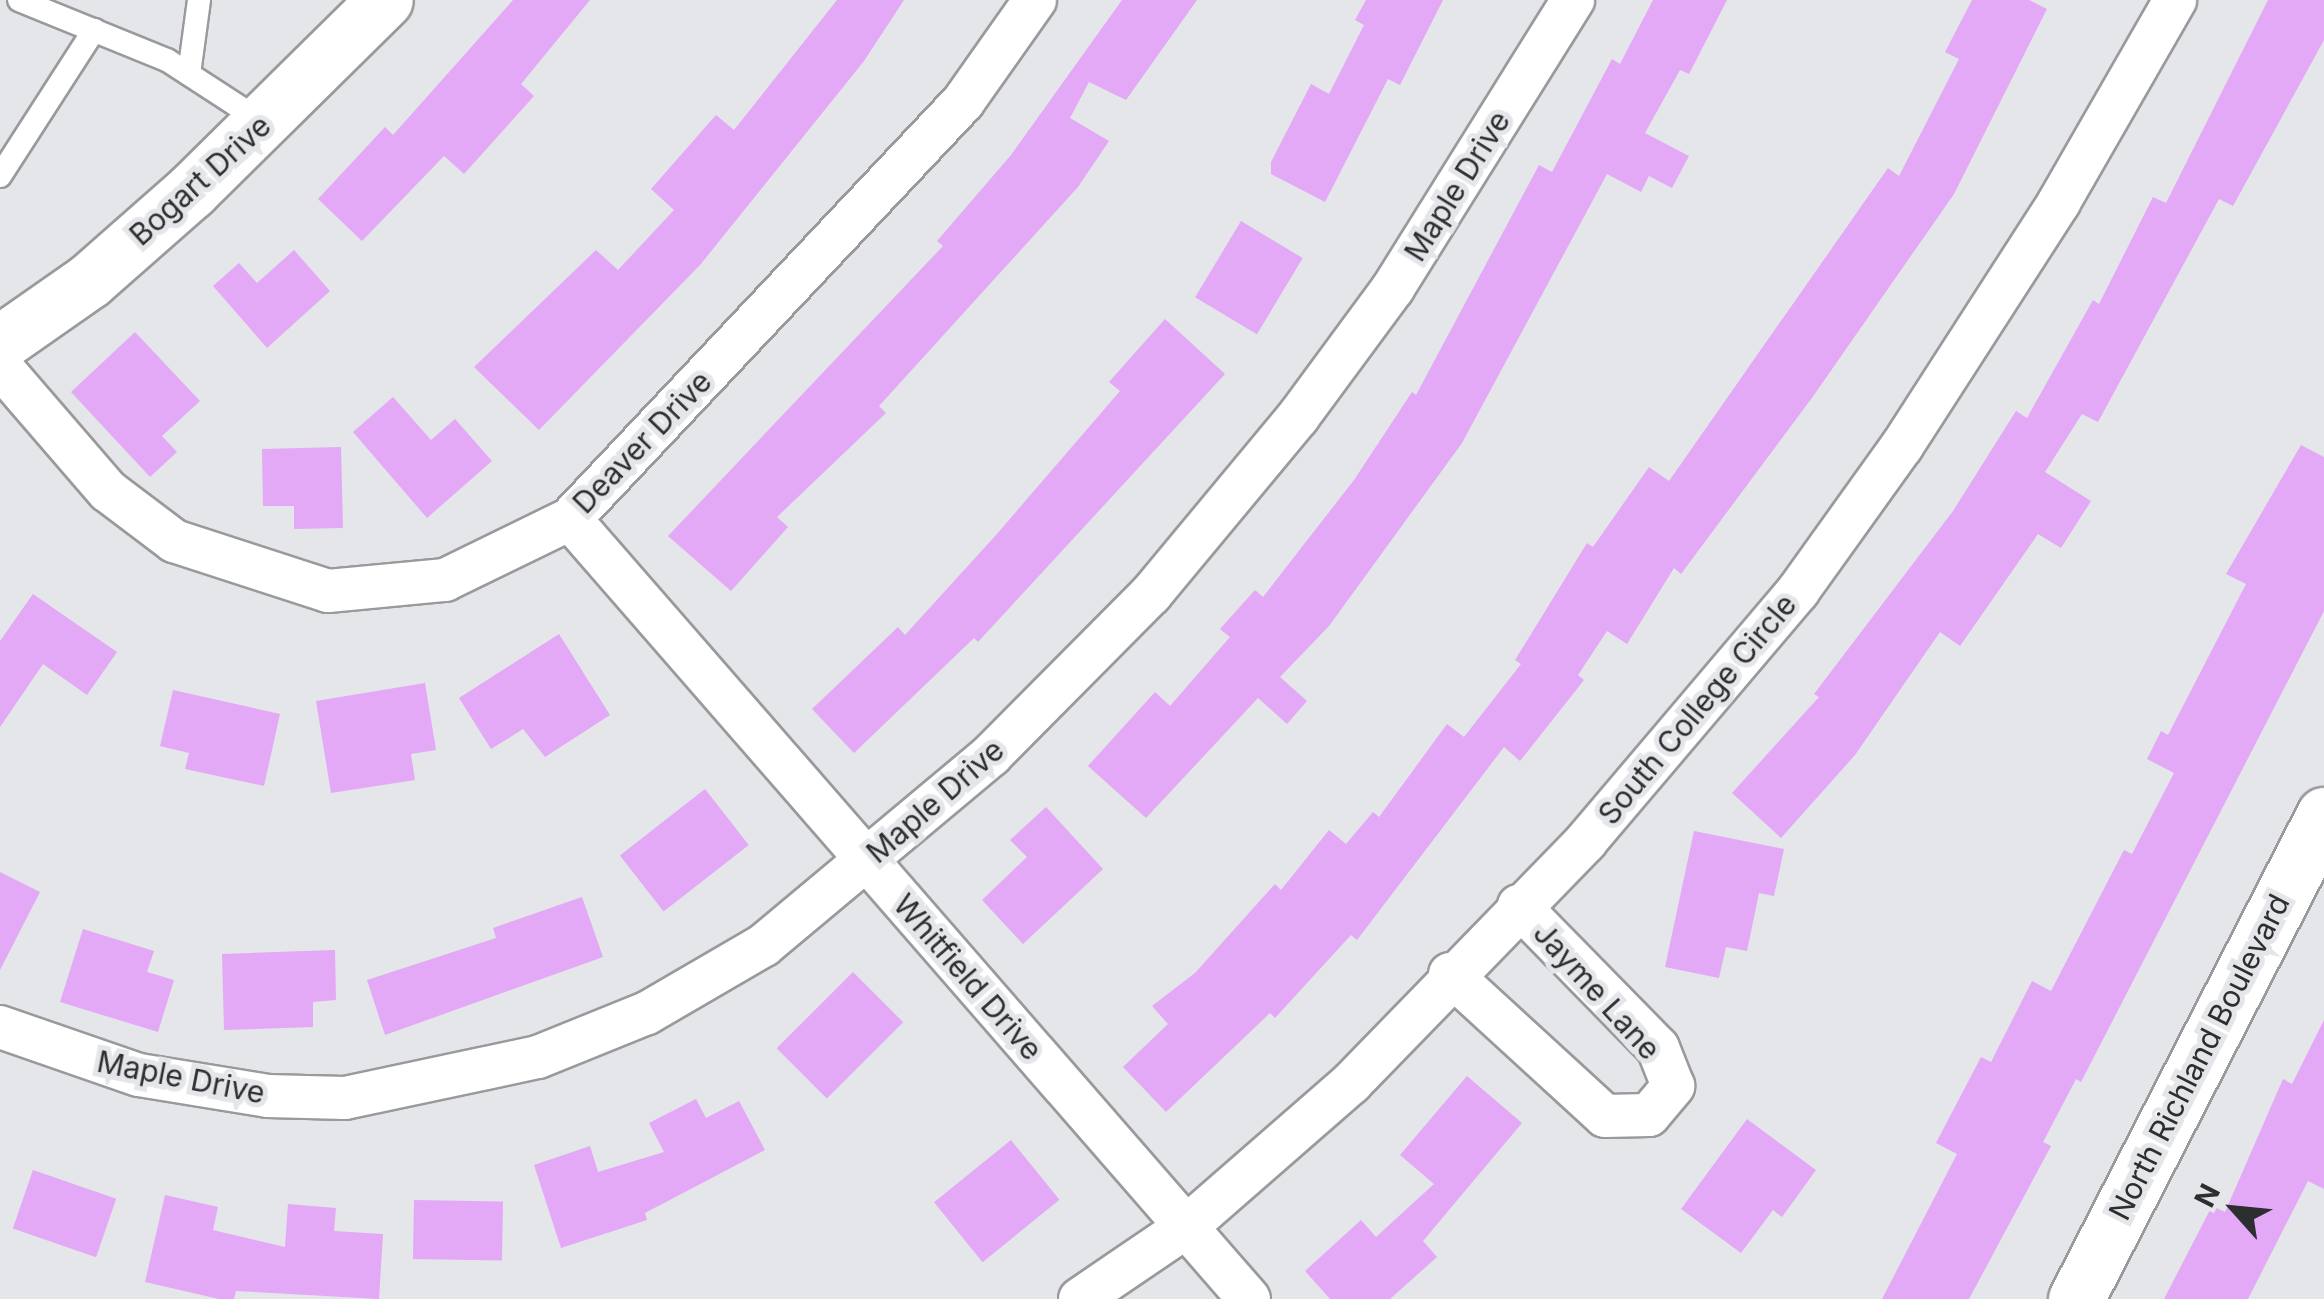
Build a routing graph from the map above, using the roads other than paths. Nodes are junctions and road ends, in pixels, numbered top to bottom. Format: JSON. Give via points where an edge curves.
{"nodes":[{"id":1,"x":19,"y":0,"type":"edge"},
{"id":2,"x":199,"y":0,"type":"edge"},
{"id":3,"x":385,"y":0,"type":"edge"},
{"id":4,"x":1035,"y":0,"type":"edge"},
{"id":5,"x":1573,"y":0,"type":"edge"},
{"id":6,"x":2175,"y":0,"type":"edge"},
{"id":7,"x":94,"y":30,"type":"junction"},
{"id":8,"x":190,"y":74,"type":"junction"},
{"id":9,"x":264,"y":123,"type":"junction"},
{"id":10,"x":0,"y":176,"type":"edge"},
{"id":11,"x":0,"y":342,"type":"edge"},
{"id":12,"x":0,"y":366,"type":"edge"},
{"id":13,"x":570,"y":518,"type":"junction"},
{"id":14,"x":2324,"y":815,"type":"edge"},
{"id":15,"x":868,"y":861,"type":"junction"},
{"id":16,"x":1520,"y":906,"type":"junction"},
{"id":17,"x":1450,"y":974,"type":"junction"},
{"id":18,"x":0,"y":1026,"type":"edge"},
{"id":19,"x":1186,"y":1228,"type":"junction"},
{"id":20,"x":1080,"y":1299,"type":"edge"},
{"id":21,"x":1249,"y":1299,"type":"edge"},
{"id":22,"x":2076,"y":1299,"type":"edge"}],
"edges":[{"from":1,"to":7,"type":"lane"},
{"from":2,"to":8,"type":"lane"},
{"from":3,"to":9,"type":"street","name":"Bogart Drive"},
{"from":4,"to":13,"type":"street","name":"Deaver Drive","via":[[963,102]]},
{"from":5,"to":15,"type":"street","name":"Maple Drive","via":[[1393,288],[1298,417],[1151,594],[991,755]]},
{"from":6,"to":16,"type":"street","name":"South College Circle","via":[[2060,202],[1902,446],[1798,591],[1586,840]]},
{"from":7,"to":8,"type":"lane"},
{"from":7,"to":10,"type":"lane"},
{"from":8,"to":9,"type":"lane"},
{"from":9,"to":11,"type":"street","name":"Bogart Drive","via":[[90,280]]},
{"from":12,"to":13,"type":"street","name":"Deaver Drive","via":[[136,518],[242,567],[328,591],[444,580]]},
{"from":13,"to":15,"type":"street","name":"Whitfield Drive"},
{"from":14,"to":22,"type":"street","name":"North Richland Boulevard"},
{"from":15,"to":18,"type":"street","name":"Maple Drive","via":[[764,944],[647,1013],[538,1056],[417,1085],[345,1098],[268,1096],[139,1075]]},
{"from":15,"to":19,"type":"street","name":"Whitfield Drive"},
{"from":16,"to":17,"type":"street","name":"South College Circle"},
{"from":16,"to":17,"type":"street","name":"Jayme Lane","via":[[1658,1048],[1673,1086],[1649,1115],[1605,1116]]},
{"from":17,"to":19,"type":"street","name":"South College Circle","via":[[1350,1083]]},
{"from":19,"to":20,"type":"street","name":"South College Circle"},
{"from":19,"to":21,"type":"street","name":"Whitfield Drive"}]}
